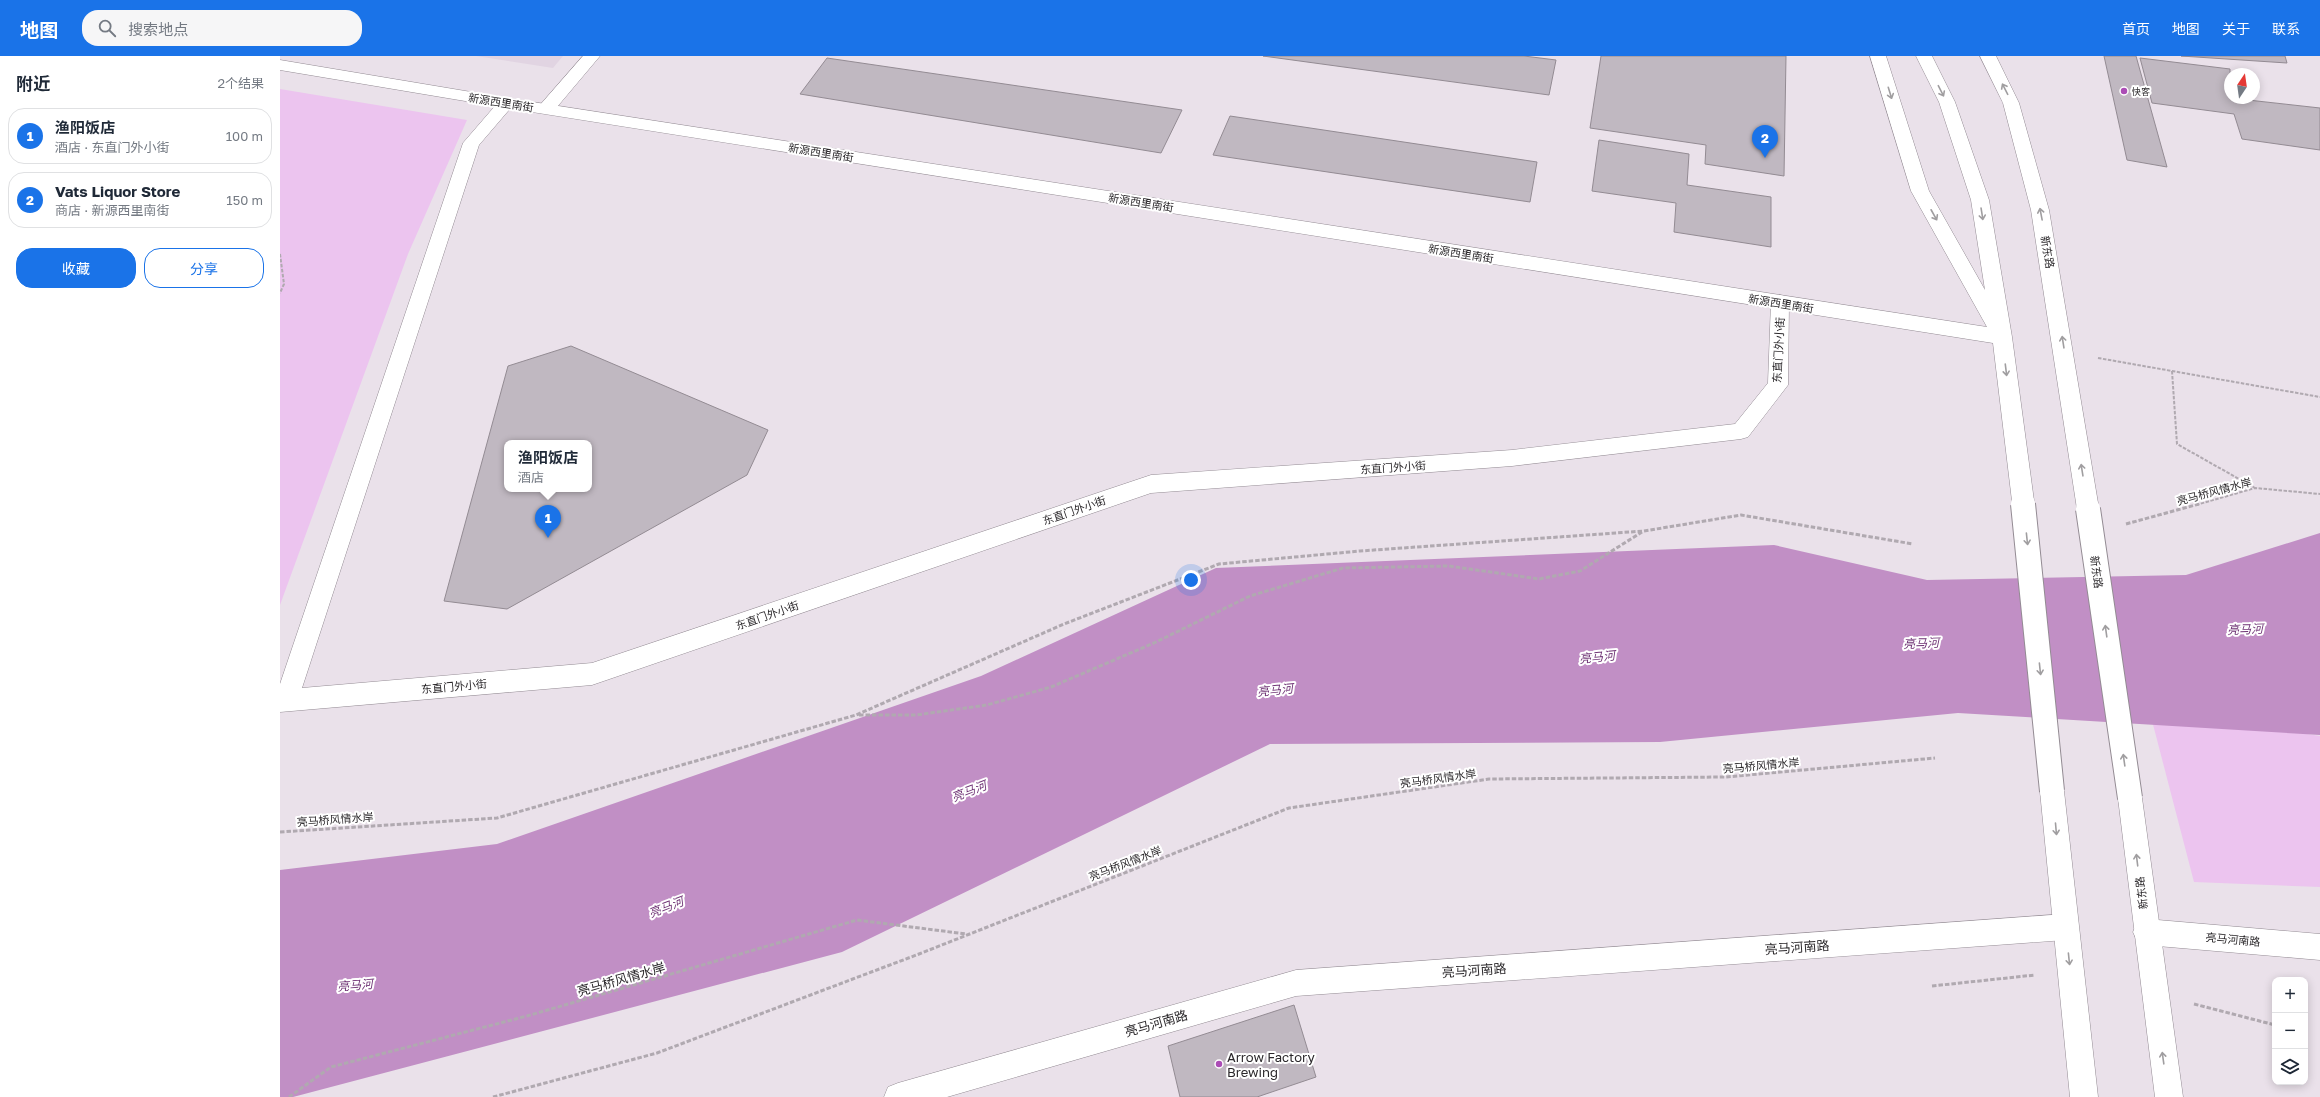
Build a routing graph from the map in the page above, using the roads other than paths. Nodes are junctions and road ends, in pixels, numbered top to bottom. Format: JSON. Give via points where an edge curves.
{"nodes":[{"id":1,"x":592,"y":56,"type":"edge"},
{"id":2,"x":1878,"y":56,"type":"edge"},
{"id":3,"x":1924,"y":56,"type":"edge"},
{"id":4,"x":1988,"y":56,"type":"edge"},
{"id":5,"x":280,"y":64,"type":"edge"},
{"id":6,"x":507,"y":103,"type":"junction"},
{"id":7,"x":546,"y":109,"type":"junction"},
{"id":8,"x":1780,"y":302,"type":"junction"},
{"id":9,"x":2002,"y":337,"type":"junction"},
{"id":10,"x":283,"y":701,"type":"edge"},
{"id":11,"x":2065,"y":927,"type":"junction"},
{"id":12,"x":2146,"y":932,"type":"junction"},
{"id":13,"x":2320,"y":947,"type":"edge"},
{"id":14,"x":898,"y":1097,"type":"edge"},
{"id":15,"x":2084,"y":1097,"type":"edge"},
{"id":16,"x":2169,"y":1097,"type":"edge"}],
"edges":[{"from":1,"to":7,"type":"street"},
{"from":2,"to":9,"type":"street","one_way":true,"via":[[1920,191]]},
{"from":3,"to":9,"type":"street","one_way":true,"via":[[1947,102],[1980,200]]},
{"from":12,"to":4,"type":"street","name":"新东路","one_way":true,"bridge":true,"via":[[2130,798],[2088,509],[2040,210],[2012,103]]},
{"from":5,"to":6,"type":"street","name":"新源西里南街"},
{"from":6,"to":7,"type":"street","name":"新源西里南街"},
{"from":6,"to":10,"type":"street","via":[[471,143]]},
{"from":7,"to":8,"type":"street","name":"新源西里南街"},
{"from":8,"to":9,"type":"street","name":"新源西里南街"},
{"from":8,"to":10,"type":"street","name":"东直门外小街","via":[[1778,385],[1741,431],[1512,458],[1151,484],[592,674]]},
{"from":9,"to":11,"type":"street","one_way":true,"bridge":true,"via":[[2023,500]]},
{"from":11,"to":14,"type":"street","name":"亮马河南路","via":[[1296,983]]},
{"from":11,"to":15,"type":"street","one_way":true},
{"from":12,"to":13,"type":"street","name":"亮马河南路"},
{"from":16,"to":12,"type":"street","name":"新东路","one_way":true}]}
